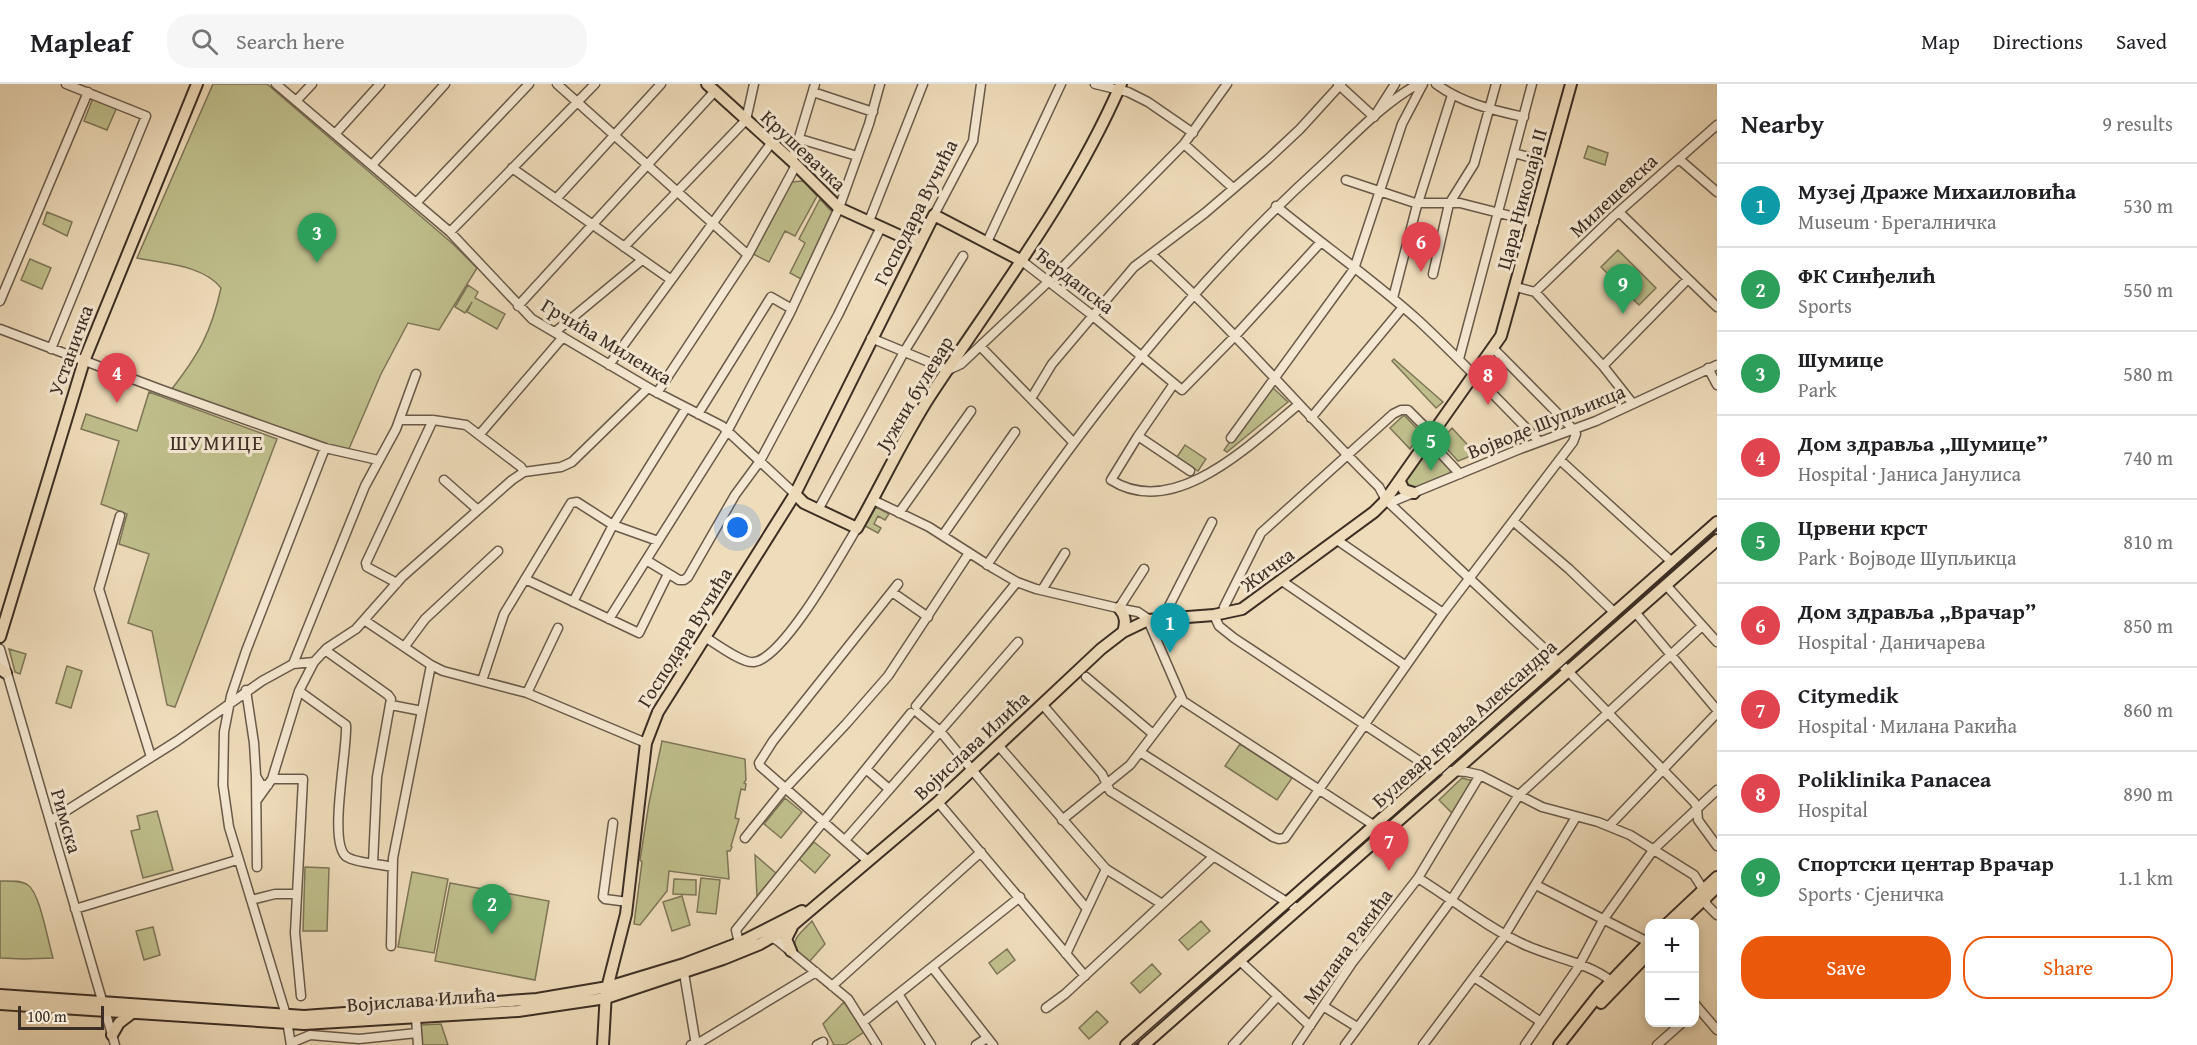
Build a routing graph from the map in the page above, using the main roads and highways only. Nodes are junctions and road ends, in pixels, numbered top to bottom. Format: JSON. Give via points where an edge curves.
{"nodes":[{"id":1,"x":197,"y":84,"type":"edge"},
{"id":2,"x":1571,"y":84,"type":"edge"},
{"id":3,"x":1120,"y":87,"type":"edge"},
{"id":4,"x":711,"y":88,"type":"edge"},
{"id":5,"x":934,"y":215,"type":"joint"},
{"id":6,"x":918,"y":244,"type":"junction"},
{"id":7,"x":1022,"y":261,"type":"junction"},
{"id":8,"x":1400,"y":482,"type":"junction"},
{"id":9,"x":1414,"y":493,"type":"road end"},
{"id":10,"x":795,"y":494,"type":"junction"},
{"id":11,"x":1717,"y":522,"type":"edge"},
{"id":12,"x":857,"y":528,"type":"joint"},
{"id":13,"x":1716,"y":543,"type":"edge"},
{"id":14,"x":1120,"y":609,"type":"road end"},
{"id":15,"x":1149,"y":620,"type":"joint"},
{"id":16,"x":1123,"y":632,"type":"junction"},
{"id":17,"x":0,"y":637,"type":"edge"},
{"id":18,"x":1717,"y":877,"type":"edge"},
{"id":19,"x":1717,"y":887,"type":"edge"},
{"id":20,"x":1703,"y":894,"type":"junction"},
{"id":21,"x":821,"y":901,"type":"junction"},
{"id":22,"x":1673,"y":919,"type":"edge"},
{"id":23,"x":1682,"y":919,"type":"edge"},
{"id":24,"x":793,"y":925,"type":"junction"},
{"id":25,"x":1645,"y":949,"type":"edge"},
{"id":26,"x":1645,"y":950,"type":"edge"},
{"id":27,"x":791,"y":951,"type":"road end"},
{"id":28,"x":608,"y":987,"type":"junction"},
{"id":29,"x":0,"y":994,"type":"edge"},
{"id":30,"x":606,"y":998,"type":"junction"},
{"id":31,"x":0,"y":1004,"type":"edge"},
{"id":32,"x":104,"y":1006,"type":"junction"},
{"id":33,"x":132,"y":1013,"type":"junction"},
{"id":34,"x":287,"y":1020,"type":"junction"},
{"id":35,"x":113,"y":1040,"type":"edge"},
{"id":36,"x":603,"y":1045,"type":"edge"},
{"id":37,"x":1126,"y":1045,"type":"edge"},
{"id":38,"x":1144,"y":1045,"type":"edge"},
{"id":39,"x":1559,"y":1045,"type":"edge"},
{"id":40,"x":1567,"y":1045,"type":"edge"}],
"edges":[{"from":1,"to":17,"type":"main road","name":"Устаничка","via":[[84,361]]},
{"from":2,"to":8,"type":"main road","name":"Цара Николаја II","via":[[1506,322],[1493,348]]},
{"from":3,"to":7,"type":"main road","name":"Јужни булевар","via":[[1084,160]]},
{"from":4,"to":6,"type":"main road","name":"Крушевачка","via":[[839,208]]},
{"from":5,"to":6,"type":"main road","name":"Господара Вучића"},
{"from":5,"to":7,"type":"main road","name":"Ђердапска"},
{"from":6,"to":10,"type":"main road","name":"Господара Вучића"},
{"from":7,"to":12,"type":"main road","name":"Јужни булевар","via":[[920,413]]},
{"from":8,"to":9,"type":"main road","via":[[1404,490]]},
{"from":8,"to":15,"type":"main road","name":"Жичка","via":[[1374,512],[1246,607],[1218,614]]},
{"from":10,"to":12,"type":"main road","name":"Грчића Миленка","via":[[801,501]]},
{"from":10,"to":28,"type":"main road","name":"Господара Вучића","via":[[658,712],[646,743],[628,902]]},
{"from":11,"to":37,"type":"main road","name":"Булевар краља Александра"},
{"from":13,"to":38,"type":"main road","name":"Булевар краља Александра"},
{"from":14,"to":16,"type":"main road","via":[[1125,621]]},
{"from":15,"to":16,"type":"main road","name":"Војислава Илића"},
{"from":16,"to":21,"type":"main road","name":"Војислава Илића","via":[[938,802]]},
{"from":18,"to":20,"type":"main road"},
{"from":19,"to":20,"type":"main road"},
{"from":20,"to":22,"type":"main road"},
{"from":20,"to":23,"type":"main road"},
{"from":21,"to":24,"type":"main road","name":"Војислава Илића"},
{"from":21,"to":28,"type":"main road","name":"Војислава Илића","via":[[739,943]]},
{"from":24,"to":27,"type":"main road","via":[[786,939]]},
{"from":24,"to":30,"type":"main road","name":"Војислава Илића","via":[[773,938],[684,973]]},
{"from":25,"to":39,"type":"main road","via":[[1611,981]]},
{"from":26,"to":40,"type":"main road"},
{"from":28,"to":30,"type":"main road","name":"Господара Вучића"},
{"from":28,"to":34,"type":"main road","name":"Војислава Илића","via":[[537,999]]},
{"from":29,"to":32,"type":"main road","name":"Војислава Илића"},
{"from":30,"to":34,"type":"main road","name":"Војислава Илића","via":[[518,1011],[324,1024]]},
{"from":30,"to":36,"type":"main road","name":"Господара Вучића"},
{"from":31,"to":32,"type":"main road","name":"Војислава Илића"},
{"from":32,"to":33,"type":"main road","name":"Војислава Илића"},
{"from":32,"to":34,"type":"main road","name":"Војислава Илића"},
{"from":33,"to":34,"type":"main road","name":"Војислава Илића"},
{"from":33,"to":35,"type":"main road","via":[[122,1020]]}]}
